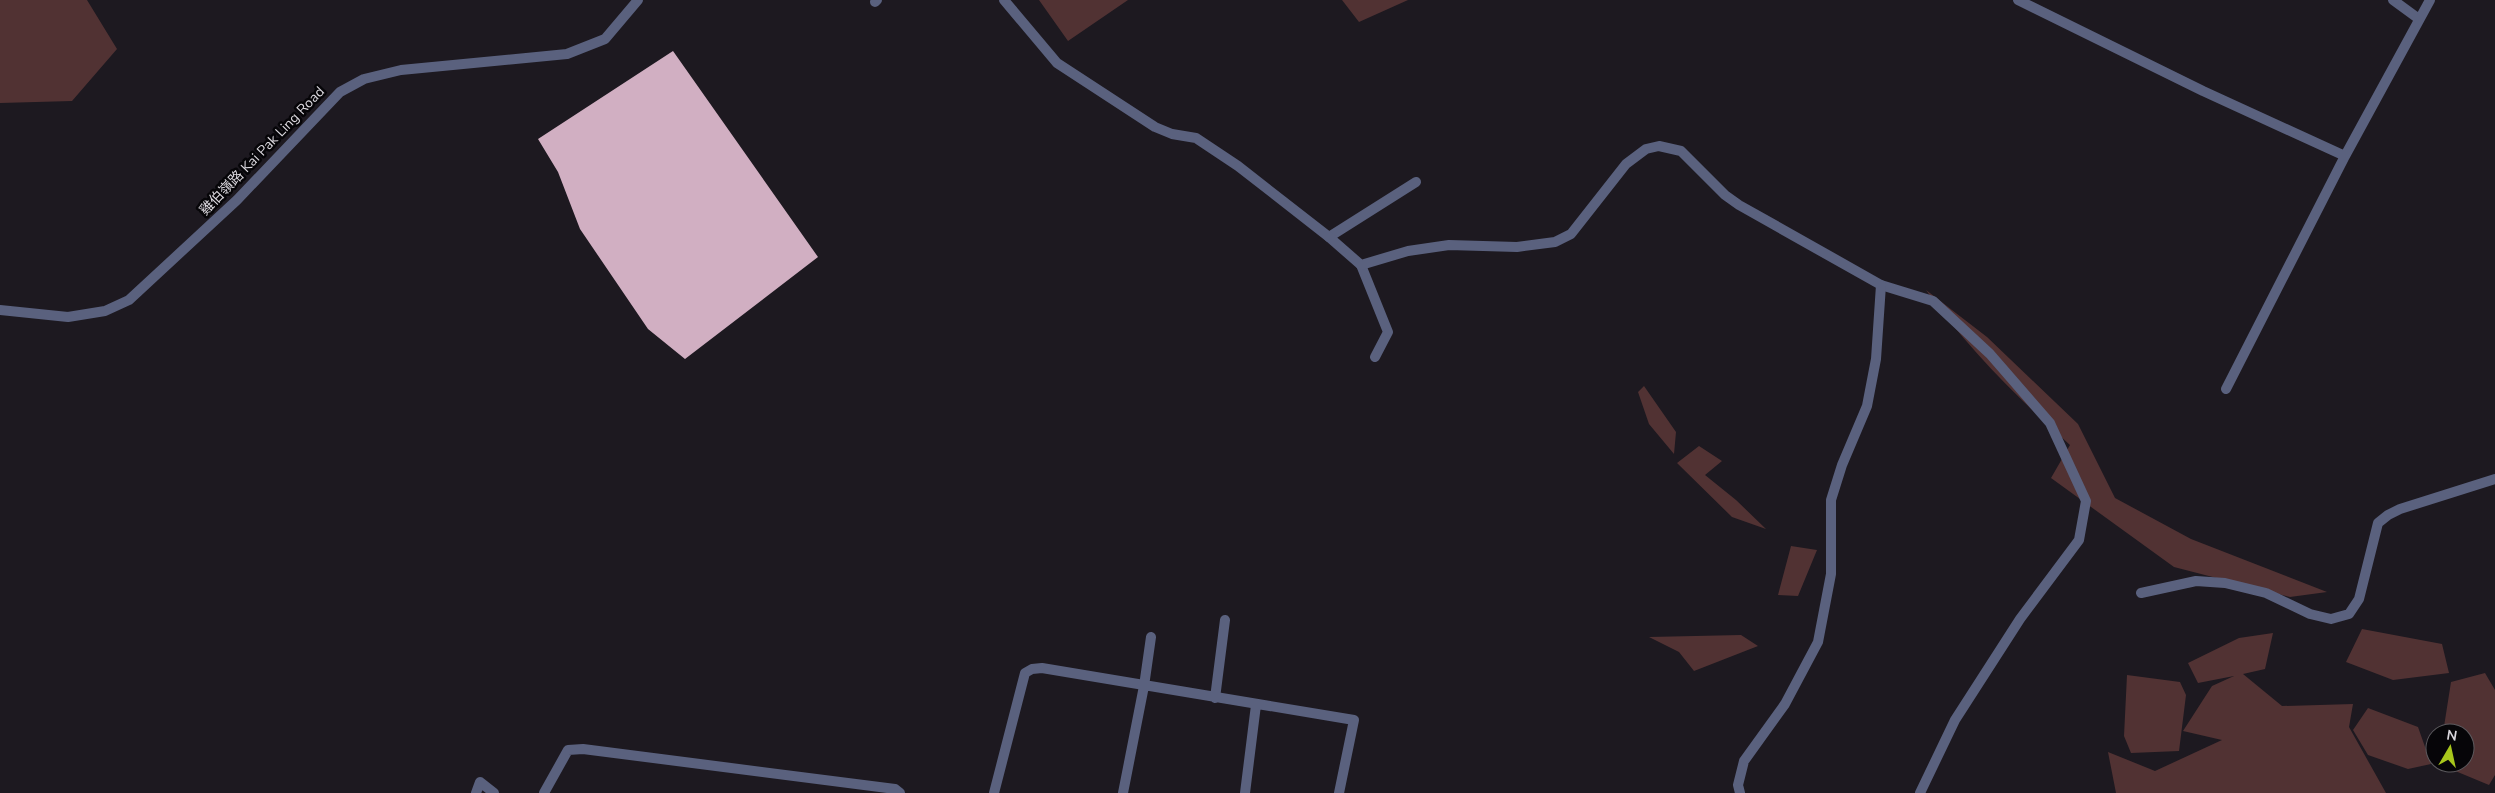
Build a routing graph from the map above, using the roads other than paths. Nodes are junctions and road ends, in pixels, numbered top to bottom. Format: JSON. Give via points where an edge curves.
{"nodes":[{"id":1,"x":638,"y":0,"type":"edge"},
{"id":2,"x":1004,"y":0,"type":"edge"},
{"id":3,"x":2018,"y":0,"type":"edge"},
{"id":4,"x":2393,"y":0,"type":"edge"},
{"id":5,"x":2430,"y":0,"type":"edge"},
{"id":6,"x":2419,"y":19,"type":"junction"},
{"id":7,"x":2345,"y":156,"type":"junction"},
{"id":8,"x":1416,"y":182,"type":"dead end"},
{"id":9,"x":1329,"y":237,"type":"junction"},
{"id":10,"x":1360,"y":265,"type":"junction"},
{"id":11,"x":1881,"y":285,"type":"junction"},
{"id":12,"x":0,"y":310,"type":"edge"},
{"id":13,"x":1375,"y":357,"type":"dead end"},
{"id":14,"x":2226,"y":389,"type":"dead end"},
{"id":15,"x":2495,"y":479,"type":"edge"},
{"id":16,"x":2141,"y":592,"type":"dead end"},
{"id":17,"x":1225,"y":620,"type":"dead end"},
{"id":18,"x":1151,"y":637,"type":"dead end"},
{"id":19,"x":1144,"y":686,"type":"junction"},
{"id":20,"x":1216,"y":698,"type":"junction"},
{"id":21,"x":1256,"y":705,"type":"junction"},
{"id":22,"x":476,"y":793,"type":"edge"},
{"id":23,"x":494,"y":793,"type":"edge"},
{"id":24,"x":544,"y":793,"type":"edge"},
{"id":25,"x":900,"y":793,"type":"edge"},
{"id":26,"x":994,"y":793,"type":"edge"},
{"id":27,"x":1123,"y":793,"type":"edge"},
{"id":28,"x":1245,"y":793,"type":"edge"},
{"id":29,"x":1339,"y":793,"type":"edge"},
{"id":30,"x":1740,"y":793,"type":"edge"},
{"id":31,"x":1920,"y":793,"type":"edge"}],
"edges":[{"from":1,"to":12,"type":"street","name":"雞伯嶺路 Kai Pak Ling Road","via":[[605,39],[567,54],[401,70],[364,79],[340,92],[237,200],[129,300],[105,311],[68,317]]},
{"from":2,"to":9,"type":"street","via":[[1057,63],[1155,127],[1196,138],[1238,166]]},
{"from":3,"to":7,"type":"street"},
{"from":4,"to":6,"type":"street"},
{"from":5,"to":6,"type":"street"},
{"from":6,"to":7,"type":"street"},
{"from":7,"to":14,"type":"street"},
{"from":8,"to":9,"type":"street"},
{"from":9,"to":10,"type":"street"},
{"from":10,"to":11,"type":"street","via":[[1408,251],[1449,245],[1517,247],[1555,242],[1571,234],[1626,164],[1646,149],[1659,146],[1681,151],[1739,205]]},
{"from":10,"to":13,"type":"street","via":[[1388,332]]},
{"from":11,"to":30,"type":"street","via":[[1876,359],[1867,406],[1831,500],[1830,574],[1818,642],[1785,704],[1744,761],[1738,785]]},
{"from":11,"to":31,"type":"street","via":[[1933,301],[1990,354],[2050,424],[2086,501],[2079,540],[2020,619],[1955,720]]},
{"from":15,"to":16,"type":"street","via":[[2400,509],[2378,523],[2359,599],[2349,614],[2331,619],[2310,614],[2266,593],[2225,583],[2196,581]]},
{"from":17,"to":20,"type":"street"},
{"from":18,"to":19,"type":"street"},
{"from":19,"to":20,"type":"street"},
{"from":19,"to":26,"type":"street","via":[[1042,668],[1025,673]]},
{"from":19,"to":27,"type":"street"},
{"from":20,"to":21,"type":"street"},
{"from":21,"to":28,"type":"street"},
{"from":21,"to":29,"type":"street","via":[[1354,720]]},
{"from":22,"to":23,"type":"street","via":[[480,782]]},
{"from":24,"to":25,"type":"street","via":[[568,750],[583,748],[894,789]]}]}
